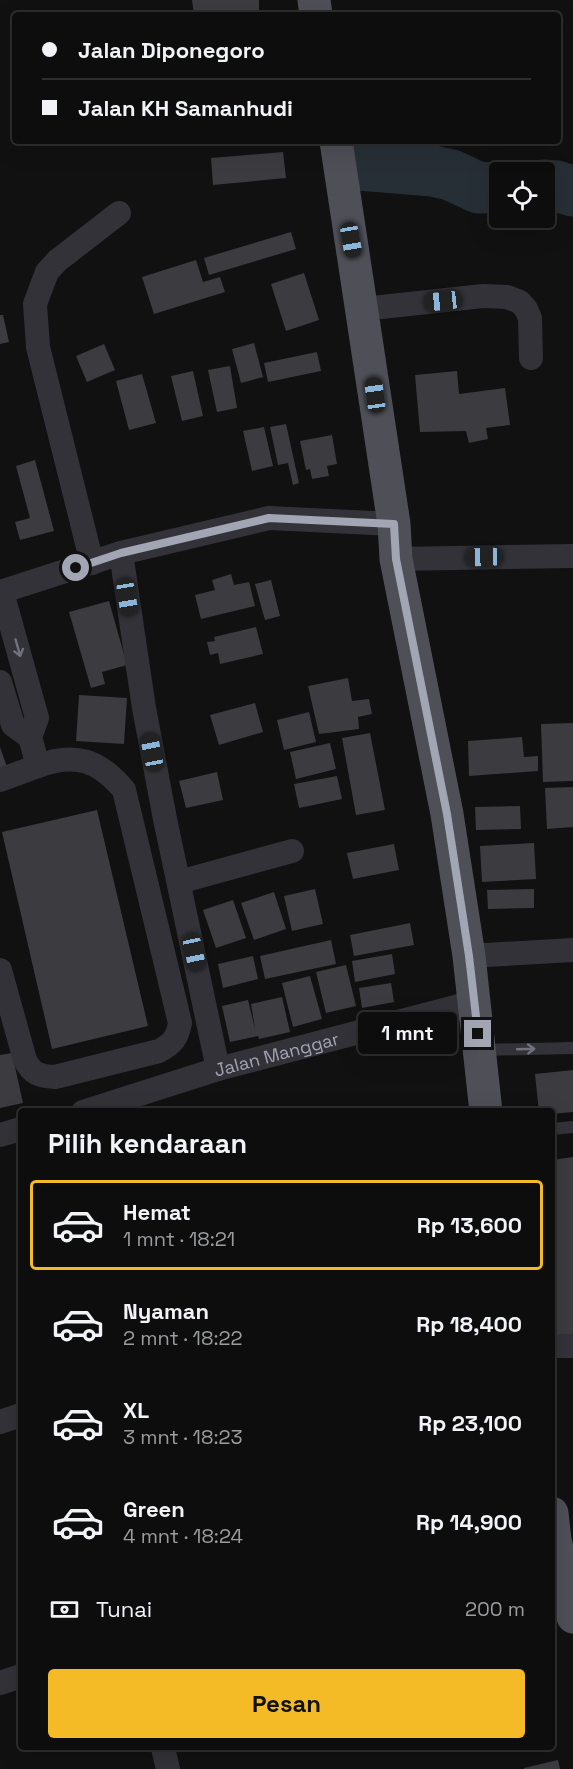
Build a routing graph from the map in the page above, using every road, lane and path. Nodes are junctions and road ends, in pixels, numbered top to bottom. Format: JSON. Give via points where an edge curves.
{"nodes":[{"id":1,"x":337,"y":147,"type":"edge"},
{"id":2,"x":119,"y":213,"type":"dead end"},
{"id":3,"x":363,"y":309,"type":"junction"},
{"id":4,"x":531,"y":358,"type":"dead end"},
{"id":5,"x":394,"y":524,"type":"junction"},
{"id":6,"x":121,"y":553,"type":"junction"},
{"id":7,"x":573,"y":556,"type":"edge"},
{"id":8,"x":396,"y":559,"type":"junction"},
{"id":9,"x":92,"y":563,"type":"junction"},
{"id":10,"x":1,"y":592,"type":"edge"},
{"id":11,"x":0,"y":682,"type":"edge"},
{"id":12,"x":30,"y":737,"type":"junction"},
{"id":13,"x":38,"y":766,"type":"junction"},
{"id":14,"x":0,"y":780,"type":"edge"},
{"id":15,"x":292,"y":851,"type":"dead end"},
{"id":16,"x":179,"y":882,"type":"junction"},
{"id":17,"x":573,"y":950,"type":"edge"},
{"id":18,"x":469,"y":956,"type":"junction"},
{"id":19,"x":0,"y":970,"type":"edge"},
{"id":20,"x":474,"y":1002,"type":"junction"},
{"id":21,"x":573,"y":1048,"type":"edge"},
{"id":22,"x":480,"y":1050,"type":"junction"},
{"id":23,"x":218,"y":1070,"type":"junction"},
{"id":24,"x":96,"y":1108,"type":"edge"},
{"id":25,"x":486,"y":1108,"type":"edge"},
{"id":26,"x":573,"y":1127,"type":"edge"},
{"id":27,"x":555,"y":1129,"type":"edge"},
{"id":28,"x":18,"y":1130,"type":"edge"},
{"id":29,"x":0,"y":1135,"type":"edge"},
{"id":30,"x":555,"y":1346,"type":"edge"},
{"id":31,"x":573,"y":1346,"type":"edge"},
{"id":32,"x":18,"y":1416,"type":"edge"},
{"id":33,"x":0,"y":1422,"type":"edge"},
{"id":34,"x":560,"y":1530,"type":"edge"},
{"id":35,"x":573,"y":1617,"type":"edge"},
{"id":36,"x":18,"y":1677,"type":"edge"},
{"id":37,"x":0,"y":1683,"type":"edge"},
{"id":38,"x":164,"y":1750,"type":"edge"},
{"id":39,"x":168,"y":1769,"type":"edge"}],
"edges":[{"from":1,"to":3,"type":"main road"},
{"from":2,"to":9,"type":"street","via":[[57,261],[47,272],[34,304],[38,347]]},
{"from":3,"to":4,"type":"street","via":[[507,297],[520,302],[530,318]]},
{"from":3,"to":5,"type":"main road"},
{"from":5,"to":6,"type":"street","via":[[269,518]]},
{"from":5,"to":8,"type":"main road"},
{"from":6,"to":9,"type":"street"},
{"from":6,"to":16,"type":"street","via":[[144,708]]},
{"from":7,"to":8,"type":"street"},
{"from":8,"to":18,"type":"main road","via":[[447,814]]},
{"from":9,"to":10,"type":"street"},
{"from":10,"to":12,"type":"street","one_way":true,"via":[[37,718]]},
{"from":11,"to":12,"type":"street","via":[[13,725]]},
{"from":12,"to":13,"type":"street"},
{"from":13,"to":14,"type":"street"},
{"from":13,"to":19,"type":"street","via":[[72,759],[96,765],[112,775],[124,790],[180,1023],[178,1035],[171,1045],[159,1051],[55,1077],[41,1076],[25,1060]]},
{"from":15,"to":16,"type":"street"},
{"from":16,"to":23,"type":"street"},
{"from":17,"to":18,"type":"street"},
{"from":18,"to":20,"type":"main road"},
{"from":20,"to":22,"type":"main road"},
{"from":20,"to":23,"type":"street","name":"Jalan Manggar"},
{"from":22,"to":21,"type":"lane","one_way":true},
{"from":22,"to":25,"type":"main road"},
{"from":23,"to":24,"type":"street","name":"Jalan Manggar"},
{"from":26,"to":27,"type":"lane"},
{"from":28,"to":29,"type":"street"},
{"from":30,"to":31,"type":"street"},
{"from":32,"to":33,"type":"street"},
{"from":34,"to":35,"type":"main road"},
{"from":36,"to":37,"type":"street"},
{"from":38,"to":39,"type":"street"}]}
